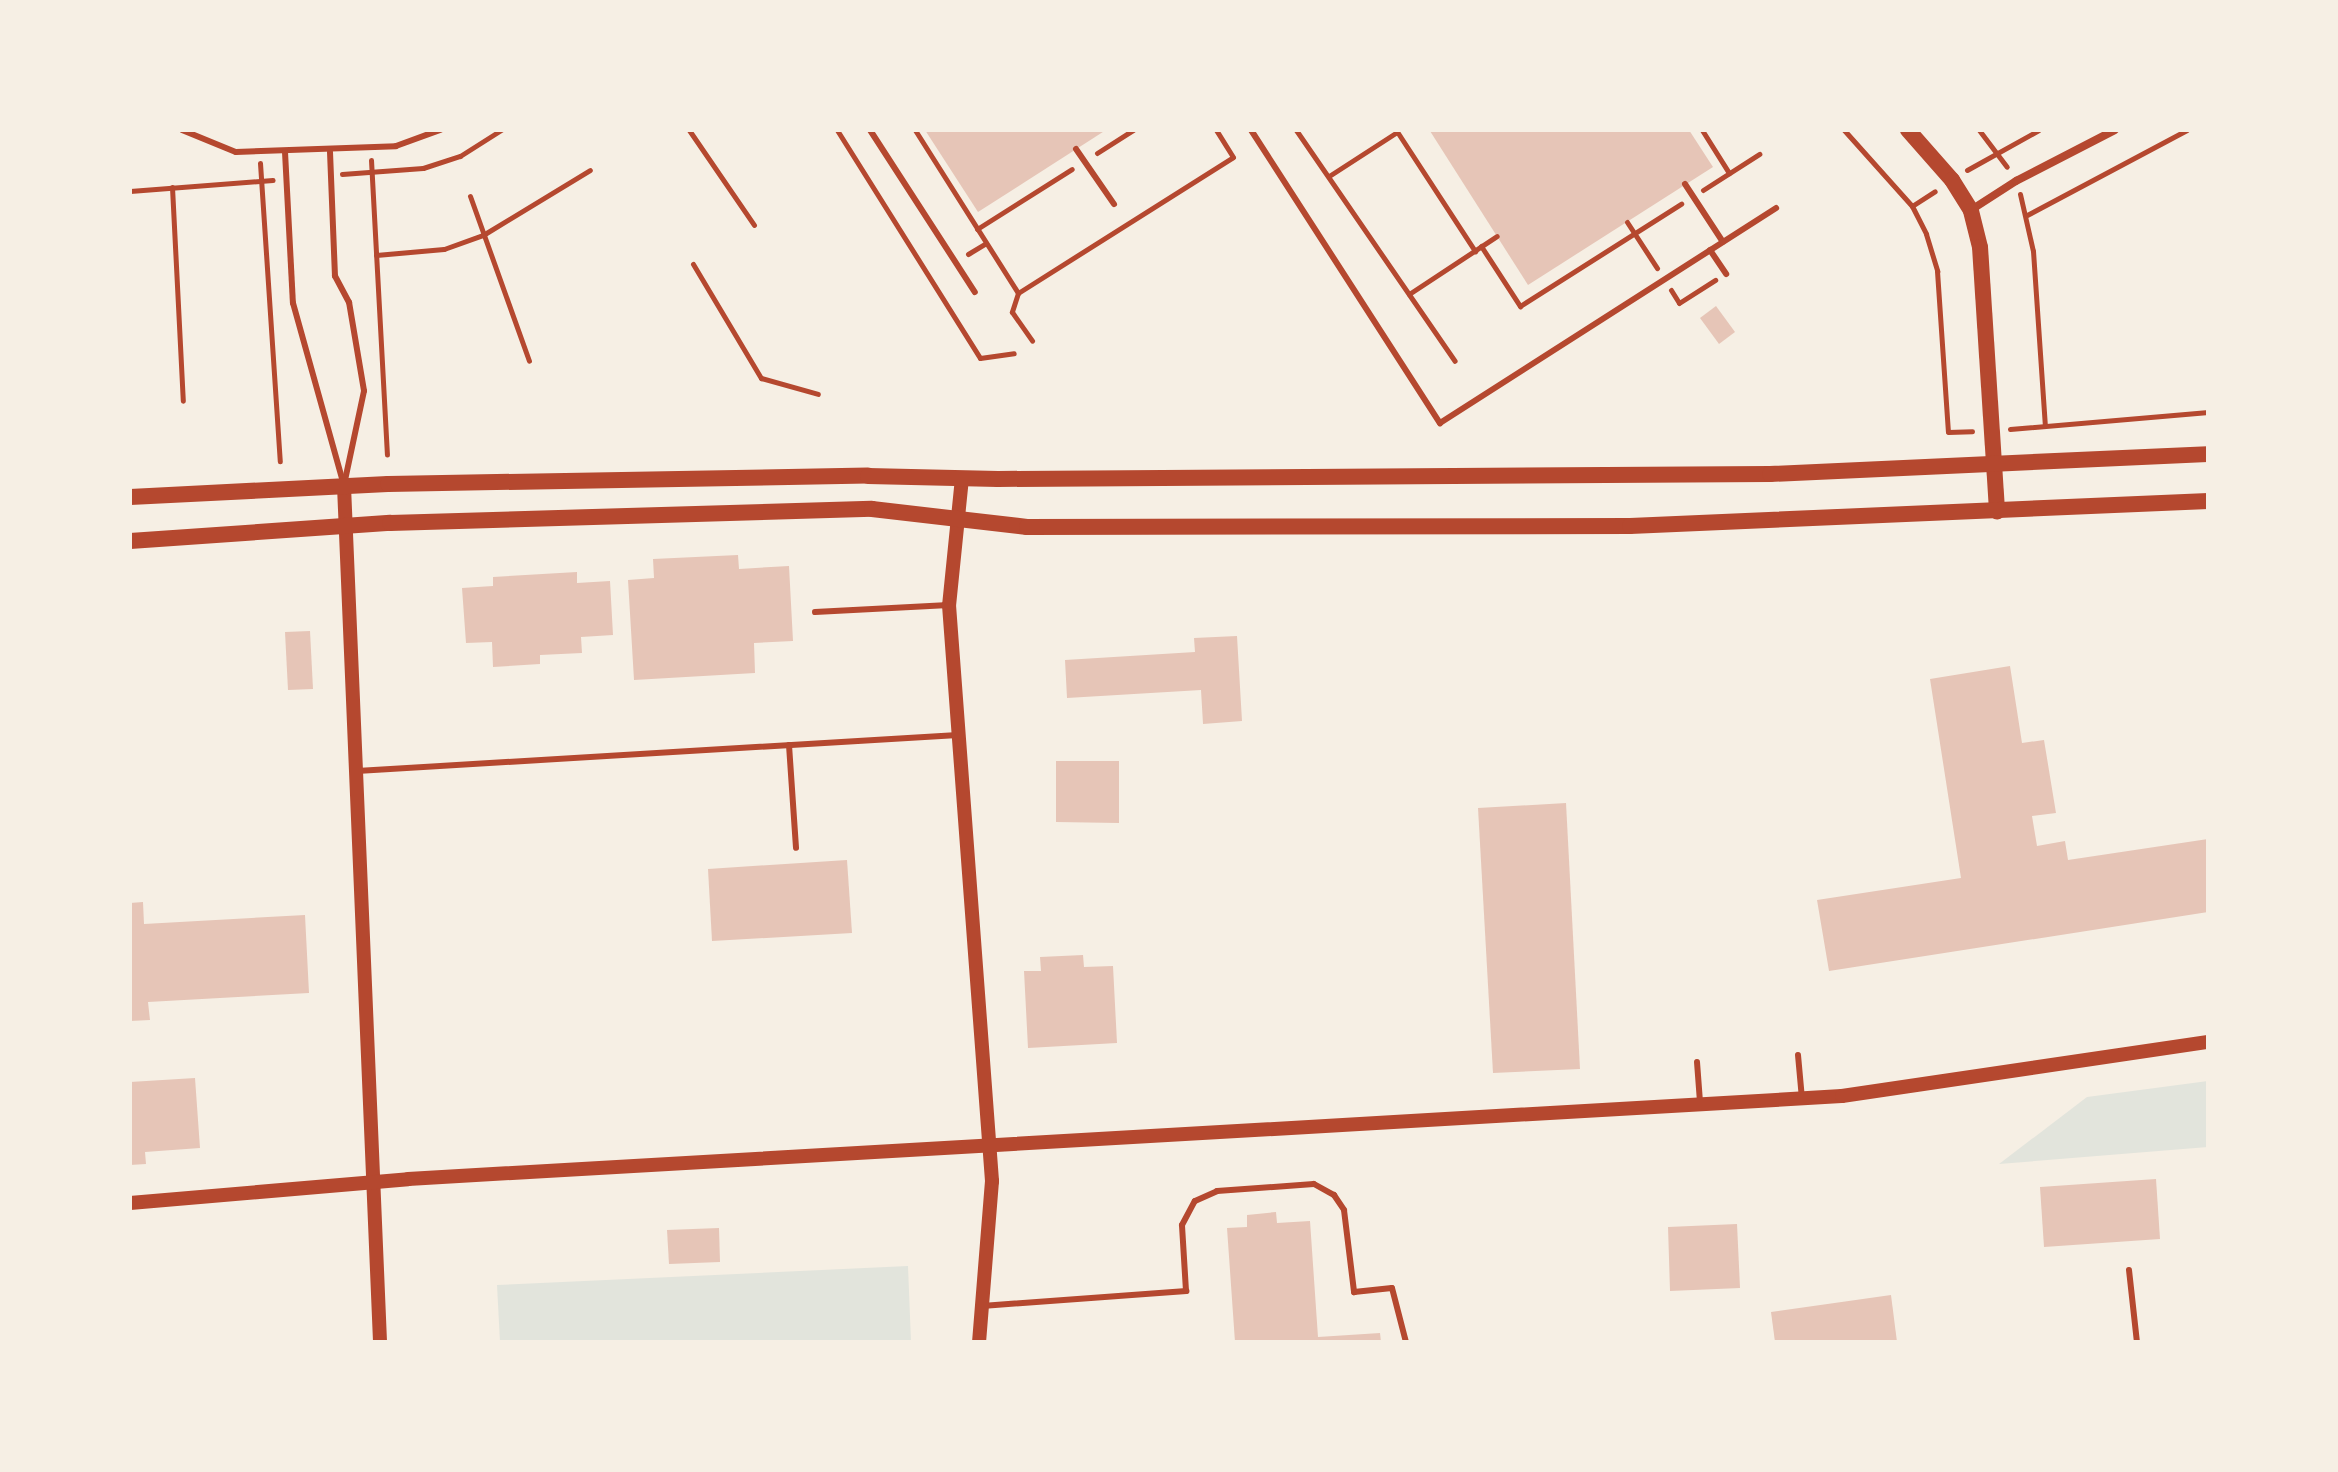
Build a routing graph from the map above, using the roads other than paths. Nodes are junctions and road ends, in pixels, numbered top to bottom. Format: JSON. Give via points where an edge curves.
{"nodes":[{"id":1,"x":182,"y":130,"type":"edge"},
{"id":2,"x":440,"y":130,"type":"edge"},
{"id":3,"x":870,"y":130,"type":"edge"},
{"id":4,"x":1251,"y":130,"type":"edge"},
{"id":5,"x":1908,"y":130,"type":"edge"},
{"id":6,"x":2115,"y":130,"type":"edge"},
{"id":7,"x":1076,"y":149,"type":"dead end"},
{"id":8,"x":285,"y":152,"type":"junction"},
{"id":9,"x":330,"y":152,"type":"junction"},
{"id":10,"x":1685,"y":184,"type":"dead end"},
{"id":11,"x":1114,"y":204,"type":"dead end"},
{"id":12,"x":1776,"y":208,"type":"dead end"},
{"id":13,"x":1971,"y":211,"type":"junction"},
{"id":14,"x":1723,"y":242,"type":"junction"},
{"id":15,"x":1710,"y":250,"type":"junction"},
{"id":16,"x":1726,"y":274,"type":"road end"},
{"id":17,"x":975,"y":292,"type":"dead end"},
{"id":18,"x":2208,"y":454,"type":"edge"},
{"id":19,"x":1994,"y":462,"type":"junction"},
{"id":20,"x":962,"y":478,"type":"junction"},
{"id":21,"x":344,"y":486,"type":"junction"},
{"id":22,"x":130,"y":497,"type":"edge"},
{"id":23,"x":2208,"y":501,"type":"edge"},
{"id":24,"x":1997,"y":511,"type":"junction"},
{"id":25,"x":958,"y":520,"type":"junction"},
{"id":26,"x":346,"y":526,"type":"junction"},
{"id":27,"x":130,"y":541,"type":"edge"},
{"id":28,"x":949,"y":605,"type":"junction"},
{"id":29,"x":815,"y":612,"type":"dead end"},
{"id":30,"x":958,"y":735,"type":"junction"},
{"id":31,"x":789,"y":745,"type":"junction"},
{"id":32,"x":357,"y":771,"type":"junction"},
{"id":33,"x":796,"y":848,"type":"dead end"},
{"id":34,"x":2208,"y":1042,"type":"edge"},
{"id":35,"x":1798,"y":1055,"type":"dead end"},
{"id":36,"x":1697,"y":1062,"type":"dead end"},
{"id":37,"x":1802,"y":1099,"type":"junction"},
{"id":38,"x":1701,"y":1106,"type":"junction"},
{"id":39,"x":990,"y":1148,"type":"junction"},
{"id":40,"x":374,"y":1182,"type":"junction"},
{"id":41,"x":130,"y":1203,"type":"edge"},
{"id":42,"x":2129,"y":1270,"type":"dead end"},
{"id":43,"x":982,"y":1306,"type":"junction"},
{"id":44,"x":380,"y":1342,"type":"edge"},
{"id":45,"x":979,"y":1342,"type":"edge"},
{"id":46,"x":1406,"y":1342,"type":"edge"},
{"id":47,"x":2137,"y":1342,"type":"edge"}],
"edges":[{"from":1,"to":8,"type":"lane","via":[[236,152]]},
{"from":2,"to":9,"type":"lane","via":[[396,146]]},
{"from":3,"to":17,"type":"lane"},
{"from":4,"to":15,"type":"lane","via":[[1440,423]]},
{"from":5,"to":13,"type":"main road","via":[[1952,180]]},
{"from":6,"to":13,"type":"street","via":[[2016,181]]},
{"from":7,"to":11,"type":"lane"},
{"from":8,"to":9,"type":"lane"},
{"from":8,"to":21,"type":"lane","via":[[293,303]]},
{"from":9,"to":21,"type":"lane","via":[[335,276],[349,302],[364,391]]},
{"from":10,"to":14,"type":"lane"},
{"from":12,"to":14,"type":"lane"},
{"from":13,"to":19,"type":"main road","via":[[1980,247]]},
{"from":14,"to":15,"type":"lane"},
{"from":15,"to":16,"type":"lane"},
{"from":18,"to":19,"type":"main road"},
{"from":19,"to":20,"type":"main road","via":[[1644,476]]},
{"from":19,"to":24,"type":"main road"},
{"from":20,"to":21,"type":"main road"},
{"from":20,"to":25,"type":"street"},
{"from":21,"to":22,"type":"main road"},
{"from":21,"to":26,"type":"street"},
{"from":23,"to":24,"type":"main road"},
{"from":24,"to":25,"type":"main road","via":[[1630,526],[1027,527]]},
{"from":25,"to":26,"type":"main road","via":[[872,509]]},
{"from":25,"to":28,"type":"street"},
{"from":26,"to":27,"type":"main road"},
{"from":26,"to":32,"type":"street"},
{"from":28,"to":29,"type":"lane"},
{"from":28,"to":30,"type":"street"},
{"from":30,"to":31,"type":"lane"},
{"from":30,"to":39,"type":"street"},
{"from":31,"to":32,"type":"lane"},
{"from":31,"to":33,"type":"lane"},
{"from":32,"to":40,"type":"street"},
{"from":34,"to":37,"type":"street"},
{"from":35,"to":37,"type":"lane"},
{"from":36,"to":38,"type":"lane"},
{"from":37,"to":38,"type":"street"},
{"from":38,"to":39,"type":"street"},
{"from":39,"to":40,"type":"street"},
{"from":39,"to":43,"type":"street"},
{"from":40,"to":41,"type":"street"},
{"from":40,"to":44,"type":"street"},
{"from":42,"to":47,"type":"lane"},
{"from":43,"to":45,"type":"street"},
{"from":43,"to":46,"type":"lane","via":[[1186,1291],[1182,1225],[1195,1201],[1217,1191],[1314,1184],[1334,1195],[1344,1210],[1354,1292],[1392,1288]]}]}
